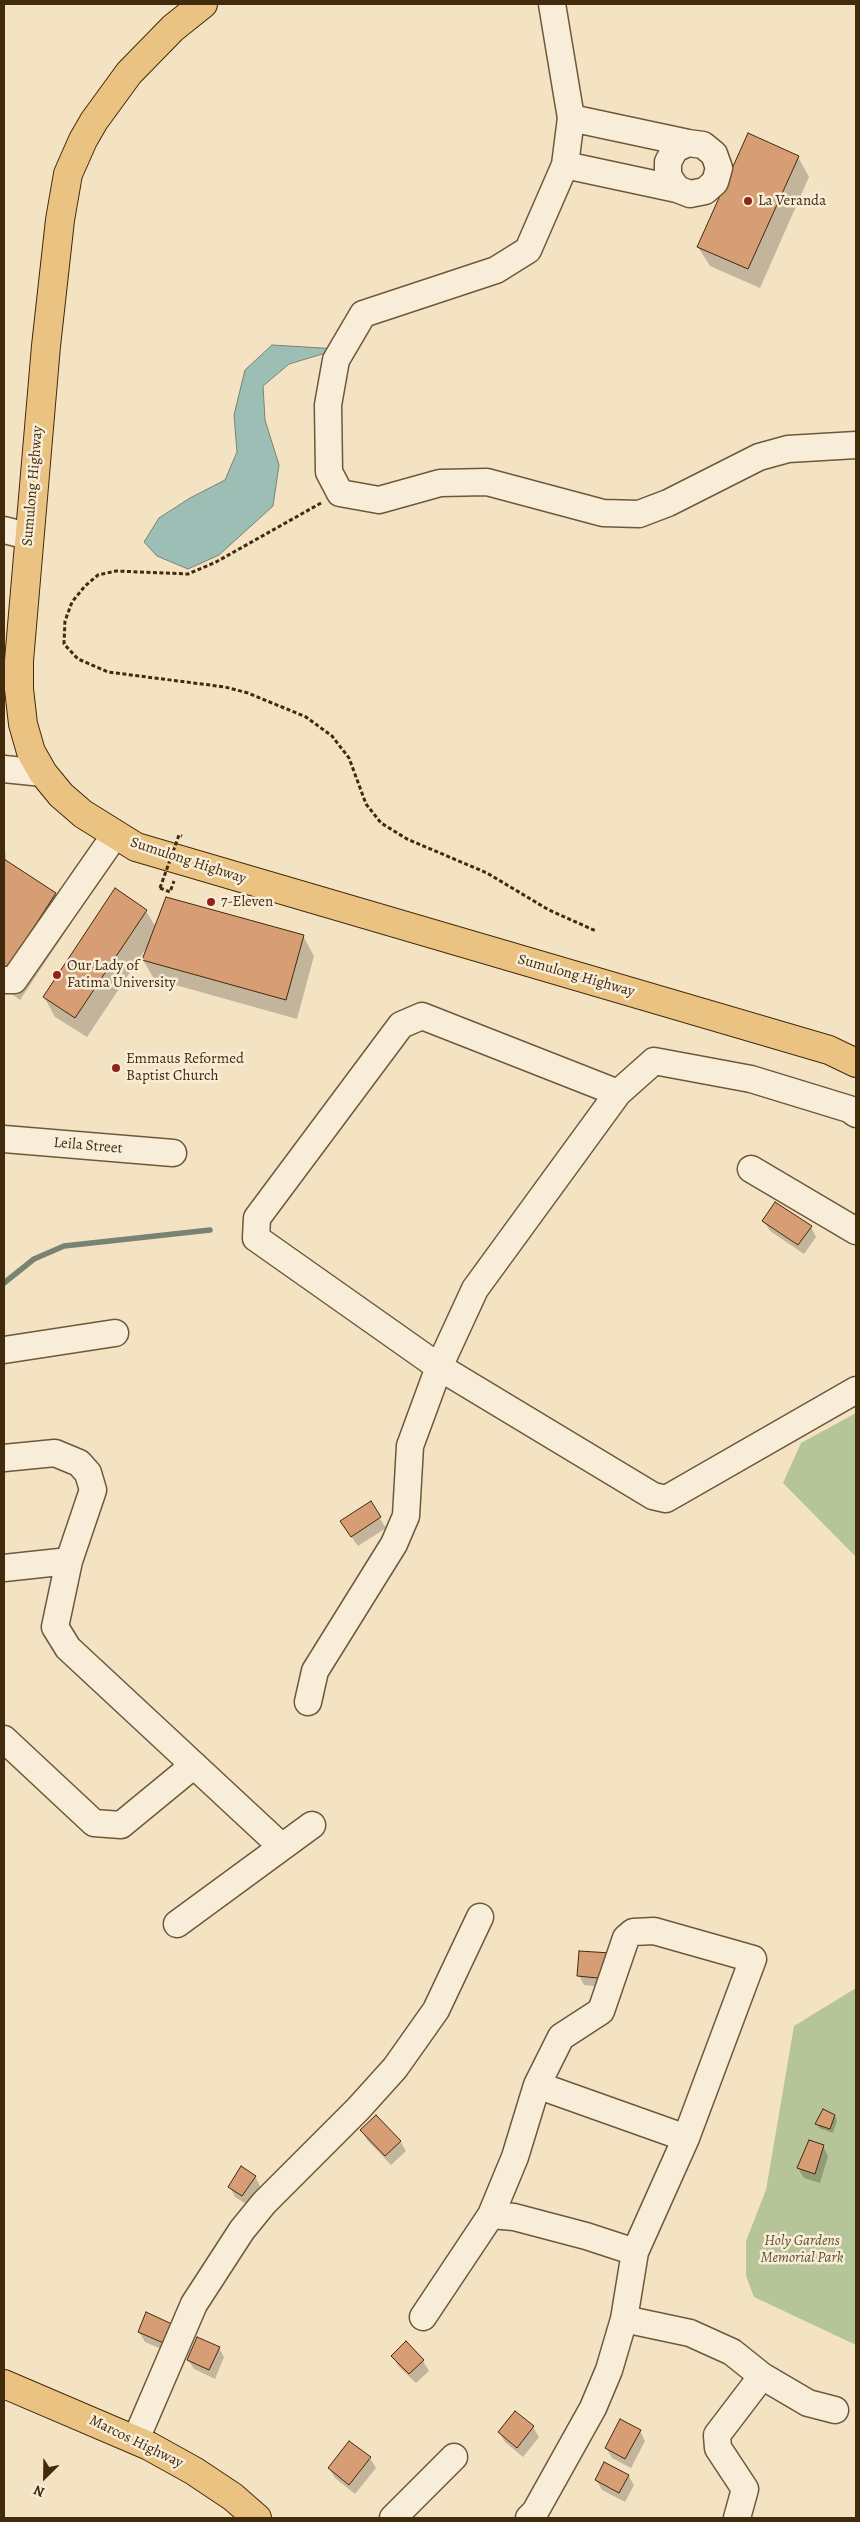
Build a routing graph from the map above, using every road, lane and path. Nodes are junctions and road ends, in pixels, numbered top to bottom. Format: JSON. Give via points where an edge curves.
{"nodes":[{"id":1,"x":203,"y":4,"type":"edge"},
{"id":2,"x":552,"y":4,"type":"edge"},
{"id":3,"x":570,"y":118,"type":"junction"},
{"id":4,"x":688,"y":143,"type":"junction"},
{"id":5,"x":565,"y":165,"type":"junction"},
{"id":6,"x":677,"y":189,"type":"junction"},
{"id":7,"x":856,"y":445,"type":"edge"},
{"id":8,"x":340,"y":493,"type":"junction"},
{"id":9,"x":16,"y":533,"type":"edge"},
{"id":10,"x":12,"y":627,"type":"edge"},
{"id":11,"x":11,"y":658,"type":"edge"},
{"id":12,"x":4,"y":769,"type":"edge"},
{"id":13,"x":43,"y":773,"type":"junction"},
{"id":14,"x":115,"y":835,"type":"junction"},
{"id":15,"x":182,"y":836,"type":"dead end"},
{"id":16,"x":160,"y":888,"type":"dead end"},
{"id":17,"x":596,"y":931,"type":"dead end"},
{"id":18,"x":4,"y":980,"type":"edge"},
{"id":19,"x":856,"y":1063,"type":"edge"},
{"id":20,"x":618,"y":1093,"type":"junction"},
{"id":21,"x":856,"y":1114,"type":"edge"},
{"id":22,"x":4,"y":1139,"type":"edge"},
{"id":23,"x":173,"y":1153,"type":"dead end"},
{"id":24,"x":751,"y":1169,"type":"dead end"},
{"id":25,"x":856,"y":1231,"type":"edge"},
{"id":26,"x":115,"y":1333,"type":"dead end"},
{"id":27,"x":4,"y":1350,"type":"edge"},
{"id":28,"x":439,"y":1367,"type":"junction"},
{"id":29,"x":856,"y":1390,"type":"edge"},
{"id":30,"x":4,"y":1458,"type":"edge"},
{"id":31,"x":69,"y":1561,"type":"junction"},
{"id":32,"x":4,"y":1568,"type":"edge"},
{"id":33,"x":308,"y":1702,"type":"dead end"},
{"id":34,"x":4,"y":1739,"type":"edge"},
{"id":35,"x":194,"y":1766,"type":"junction"},
{"id":36,"x":312,"y":1825,"type":"dead end"},
{"id":37,"x":282,"y":1847,"type":"junction"},
{"id":38,"x":480,"y":1917,"type":"dead end"},
{"id":39,"x":176,"y":1924,"type":"dead end"},
{"id":40,"x":537,"y":2085,"type":"junction"},
{"id":41,"x":686,"y":2138,"type":"junction"},
{"id":42,"x":491,"y":2214,"type":"junction"},
{"id":43,"x":635,"y":2252,"type":"junction"},
{"id":44,"x":423,"y":2318,"type":"dead end"},
{"id":45,"x":624,"y":2319,"type":"junction"},
{"id":46,"x":762,"y":2376,"type":"junction"},
{"id":47,"x":4,"y":2384,"type":"edge"},
{"id":48,"x":835,"y":2410,"type":"dead end"},
{"id":49,"x":136,"y":2439,"type":"junction"},
{"id":50,"x":454,"y":2457,"type":"dead end"},
{"id":51,"x":536,"y":2516,"type":"edge"},
{"id":52,"x":257,"y":2518,"type":"edge"},
{"id":53,"x":392,"y":2518,"type":"edge"},
{"id":54,"x":737,"y":2518,"type":"edge"}],
"edges":[{"from":1,"to":9,"type":"main road","name":"Sumulong Highway","via":[[172,28],[129,73],[87,134],[68,174]]},
{"from":2,"to":3,"type":"street"},
{"from":3,"to":4,"type":"street"},
{"from":3,"to":5,"type":"street"},
{"from":4,"to":6,"type":"street","via":[[675,150],[668,162],[668,176]]},
{"from":4,"to":6,"type":"street","via":[[703,144],[714,154],[719,168],[715,182],[705,192],[690,194]]},
{"from":5,"to":6,"type":"street"},
{"from":5,"to":8,"type":"street","via":[[528,250],[496,270],[363,314],[336,360],[328,404],[329,472]]},
{"from":7,"to":8,"type":"street","via":[[788,449],[758,456],[668,503],[639,514],[603,513],[487,482],[440,483],[379,500]]},
{"from":8,"to":17,"type":"path","via":[[216,562],[188,574],[116,571],[98,575],[72,602],[65,621],[64,644],[78,659],[108,672],[225,687],[306,717],[332,736],[349,758],[366,804],[381,823],[407,839],[487,873],[549,910]]},
{"from":9,"to":10,"type":"main road","name":"Sumulong Highway"},
{"from":10,"to":11,"type":"main road","name":"Sumulong Highway"},
{"from":11,"to":13,"type":"main road","name":"Sumulong Highway","via":[[23,724]]},
{"from":12,"to":13,"type":"street"},
{"from":13,"to":14,"type":"main road","name":"Sumulong Highway","via":[[83,814]]},
{"from":14,"to":18,"type":"street","via":[[14,980]]},
{"from":14,"to":19,"type":"main road","name":"Sumulong Highway","via":[[136,847],[182,862],[820,1047]]},
{"from":15,"to":16,"type":"path","bridge":true,"via":[[179,835]]},
{"from":20,"to":21,"type":"street","via":[[654,1062],[751,1079]]},
{"from":20,"to":28,"type":"street","via":[[475,1289]]},
{"from":20,"to":28,"type":"street","via":[[422,1016],[401,1025],[257,1218],[256,1238]]},
{"from":22,"to":23,"type":"street","name":"Leila Street"},
{"from":24,"to":25,"type":"street"},
{"from":26,"to":27,"type":"street"},
{"from":28,"to":29,"type":"street","via":[[653,1496],[666,1500]]},
{"from":28,"to":33,"type":"street","via":[[410,1446],[406,1516],[394,1544],[315,1671]]},
{"from":30,"to":31,"type":"street","via":[[55,1453],[79,1463],[88,1473],[93,1490]]},
{"from":31,"to":32,"type":"street"},
{"from":31,"to":35,"type":"street","via":[[55,1627],[68,1648]]},
{"from":34,"to":35,"type":"street","via":[[94,1823],[121,1825]]},
{"from":35,"to":37,"type":"street"},
{"from":36,"to":37,"type":"street"},
{"from":37,"to":39,"type":"street"},
{"from":38,"to":49,"type":"street","via":[[436,2010],[395,2068],[264,2203],[242,2230],[194,2304]]},
{"from":40,"to":41,"type":"street"},
{"from":40,"to":41,"type":"street","via":[[561,2037],[602,2011],[626,1938],[633,1932],[654,1931],[742,1955],[753,1959]]},
{"from":40,"to":42,"type":"street","via":[[515,2157]]},
{"from":41,"to":43,"type":"street"},
{"from":42,"to":43,"type":"street","via":[[586,2236]]},
{"from":42,"to":44,"type":"street"},
{"from":43,"to":45,"type":"street"},
{"from":45,"to":46,"type":"street","via":[[690,2333],[732,2352]]},
{"from":45,"to":51,"type":"street","via":[[609,2370],[593,2408]]},
{"from":46,"to":48,"type":"street","via":[[808,2403]]},
{"from":46,"to":54,"type":"street","via":[[717,2435],[718,2448],[745,2490]]},
{"from":47,"to":49,"type":"main road","name":"Marcos Highway"},
{"from":49,"to":52,"type":"main road","name":"Marcos Highway","via":[[194,2471]]},
{"from":50,"to":53,"type":"street"}]}
